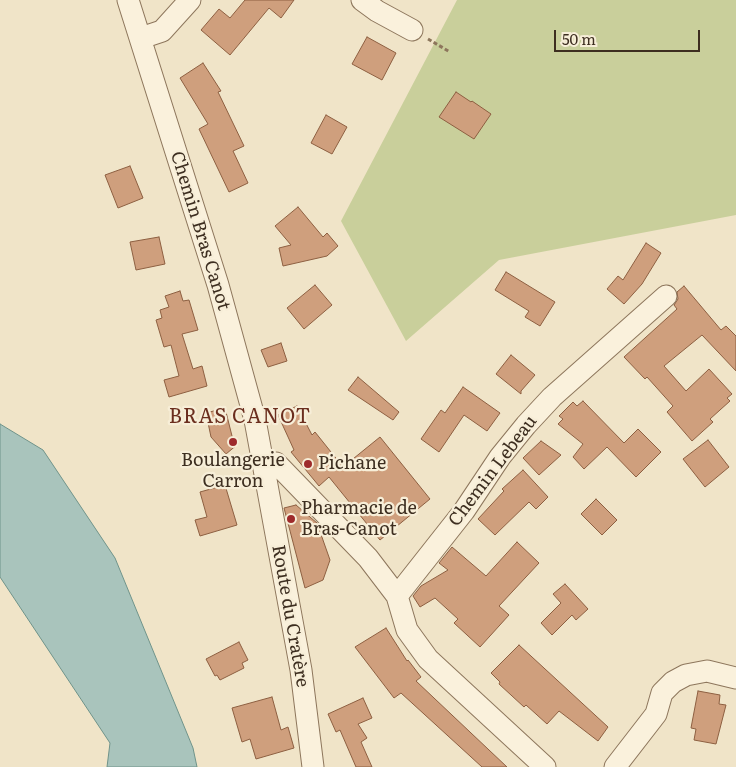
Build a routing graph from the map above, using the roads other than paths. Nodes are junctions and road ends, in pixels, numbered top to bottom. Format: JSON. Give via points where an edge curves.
{"nodes":[{"id":1,"x":128,"y":0,"type":"edge"},
{"id":2,"x":190,"y":0,"type":"edge"},
{"id":3,"x":362,"y":0,"type":"edge"},
{"id":4,"x":412,"y":30,"type":"dead end"},
{"id":5,"x":140,"y":38,"type":"junction"},
{"id":6,"x":666,"y":296,"type":"dead end"},
{"id":7,"x":262,"y":465,"type":"junction"},
{"id":8,"x":396,"y":596,"type":"junction"},
{"id":9,"x":736,"y":678,"type":"edge"},
{"id":10,"x":313,"y":767,"type":"edge"},
{"id":11,"x":545,"y":767,"type":"edge"},
{"id":12,"x":615,"y":767,"type":"edge"}],
"edges":[{"from":1,"to":5,"type":"street","name":"Chemin Bras Canot"},
{"from":2,"to":5,"type":"street","via":[[162,31]]},
{"from":3,"to":4,"type":"street"},
{"from":5,"to":7,"type":"street","name":"Chemin Bras Canot","via":[[218,285],[255,420]]},
{"from":6,"to":8,"type":"street","name":"Chemin Lebeau","via":[[552,397],[526,425],[464,511]]},
{"from":7,"to":8,"type":"street","via":[[276,463],[368,558]]},
{"from":7,"to":10,"type":"street","name":"Route du Cratère","via":[[301,670]]},
{"from":8,"to":11,"type":"street","via":[[407,630],[428,659]]},
{"from":9,"to":12,"type":"street","via":[[707,671],[686,675],[673,682],[662,693],[656,714]]}]}
